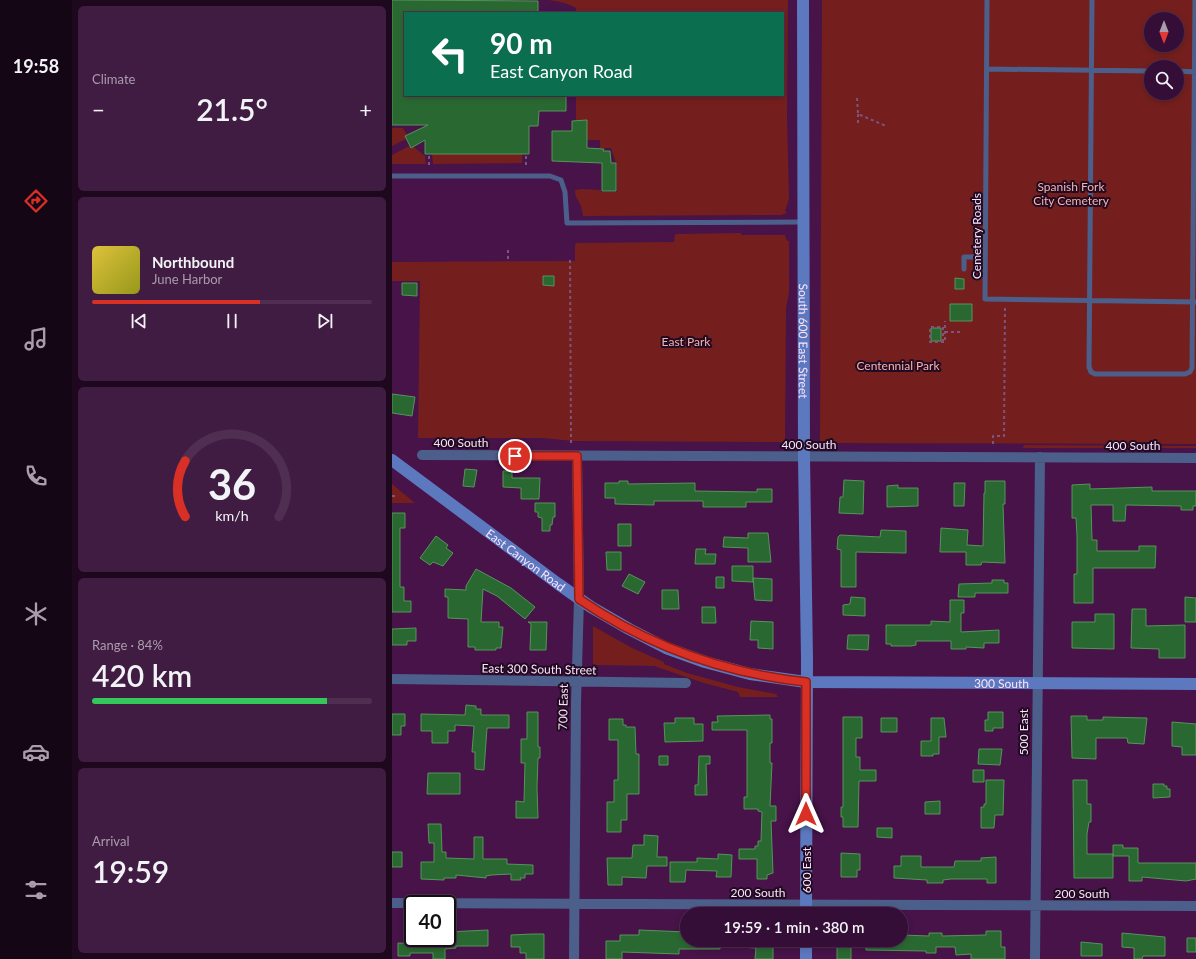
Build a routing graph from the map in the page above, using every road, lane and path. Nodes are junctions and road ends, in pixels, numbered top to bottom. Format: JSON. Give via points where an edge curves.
{"nodes":[{"id":1,"x":803,"y":0,"type":"edge"},
{"id":2,"x":987,"y":0,"type":"edge"},
{"id":3,"x":1092,"y":0,"type":"edge"},
{"id":4,"x":1195,"y":0,"type":"edge"},
{"id":5,"x":987,"y":69,"type":"junction"},
{"id":6,"x":1091,"y":70,"type":"junction"},
{"id":7,"x":1144,"y":71,"type":"edge"},
{"id":8,"x":1184,"y":72,"type":"edge"},
{"id":9,"x":1195,"y":72,"type":"edge"},
{"id":10,"x":857,"y":98,"type":"dead end"},
{"id":11,"x":858,"y":114,"type":"junction"},
{"id":12,"x":858,"y":124,"type":"dead end"},
{"id":13,"x":886,"y":126,"type":"dead end"},
{"id":14,"x":429,"y":156,"type":"dead end"},
{"id":15,"x":526,"y":156,"type":"dead end"},
{"id":16,"x":429,"y":165,"type":"dead end"},
{"id":17,"x":526,"y":165,"type":"dead end"},
{"id":18,"x":392,"y":176,"type":"edge"},
{"id":19,"x":804,"y":222,"type":"junction"},
{"id":20,"x":508,"y":250,"type":"dead end"},
{"id":21,"x":985,"y":258,"type":"junction"},
{"id":22,"x":508,"y":260,"type":"dead end"},
{"id":23,"x":570,"y":260,"type":"dead end"},
{"id":24,"x":964,"y":270,"type":"dead end"},
{"id":25,"x":1006,"y":299,"type":"junction"},
{"id":26,"x":1089,"y":300,"type":"junction"},
{"id":27,"x":1194,"y":302,"type":"edge"},
{"id":28,"x":945,"y":321,"type":"dead end"},
{"id":29,"x":960,"y":332,"type":"dead end"},
{"id":30,"x":943,"y":334,"type":"junction"},
{"id":31,"x":993,"y":444,"type":"dead end"},
{"id":32,"x":571,"y":445,"type":"dead end"},
{"id":33,"x":422,"y":455,"type":"dead end"},
{"id":34,"x":577,"y":456,"type":"junction"},
{"id":35,"x":804,"y":457,"type":"junction"},
{"id":36,"x":1040,"y":458,"type":"junction"},
{"id":37,"x":1196,"y":458,"type":"edge"},
{"id":38,"x":392,"y":460,"type":"edge"},
{"id":39,"x":579,"y":599,"type":"junction"},
{"id":40,"x":392,"y":679,"type":"edge"},
{"id":41,"x":576,"y":682,"type":"junction"},
{"id":42,"x":806,"y":682,"type":"junction"},
{"id":43,"x":686,"y":683,"type":"dead end"},
{"id":44,"x":1036,"y":684,"type":"junction"},
{"id":45,"x":1196,"y":684,"type":"edge"},
{"id":46,"x":392,"y":903,"type":"edge"},
{"id":47,"x":575,"y":904,"type":"junction"},
{"id":48,"x":1035,"y":906,"type":"junction"},
{"id":49,"x":1196,"y":906,"type":"edge"},
{"id":50,"x":690,"y":907,"type":"edge"},
{"id":51,"x":806,"y":907,"type":"edge"},
{"id":52,"x":908,"y":908,"type":"edge"},
{"id":53,"x":806,"y":947,"type":"edge"},
{"id":54,"x":574,"y":959,"type":"edge"},
{"id":55,"x":806,"y":959,"type":"edge"},
{"id":56,"x":1035,"y":959,"type":"edge"}],
"edges":[{"from":1,"to":19,"type":"street","name":"South 600 East Street"},
{"from":2,"to":5,"type":"lane","name":"Cemetery Roads"},
{"from":3,"to":6,"type":"lane"},
{"from":4,"to":9,"type":"lane"},
{"from":5,"to":6,"type":"lane"},
{"from":5,"to":21,"type":"lane","name":"Cemetery Roads"},
{"from":6,"to":7,"type":"lane"},
{"from":6,"to":26,"type":"lane"},
{"from":8,"to":9,"type":"lane"},
{"from":9,"to":27,"type":"lane"},
{"from":10,"to":11,"type":"path"},
{"from":11,"to":12,"type":"path"},
{"from":11,"to":13,"type":"path"},
{"from":14,"to":16,"type":"path"},
{"from":15,"to":17,"type":"path"},
{"from":18,"to":19,"type":"lane","via":[[550,176],[561,180],[565,192],[567,223]]},
{"from":19,"to":35,"type":"street","name":"South 600 East Street"},
{"from":20,"to":22,"type":"path"},
{"from":21,"to":24,"type":"lane","via":[[964,258]]},
{"from":21,"to":25,"type":"lane","name":"Cemetery Roads","via":[[985,299]]},
{"from":23,"to":32,"type":"path"},
{"from":25,"to":26,"type":"lane","name":"Cemetery Roads"},
{"from":25,"to":31,"type":"path","via":[[1004,436],[993,436]]},
{"from":26,"to":27,"type":"lane","name":"Cemetery Roads"},
{"from":26,"to":27,"type":"lane","via":[[1089,367],[1095,374],[1190,372]]},
{"from":28,"to":30,"type":"path"},
{"from":29,"to":30,"type":"path"},
{"from":30,"to":30,"type":"path","via":[[945,342],[930,342],[930,327],[943,327]]},
{"from":33,"to":34,"type":"street","name":"400 South"},
{"from":34,"to":35,"type":"street","name":"400 South"},
{"from":34,"to":39,"type":"street","name":"700 East"},
{"from":35,"to":36,"type":"street","name":"400 South"},
{"from":35,"to":42,"type":"street","name":"South 600 East Street"},
{"from":36,"to":37,"type":"street","name":"400 South"},
{"from":36,"to":44,"type":"street","name":"500 East"},
{"from":38,"to":39,"type":"street","name":"East Canyon Road"},
{"from":39,"to":41,"type":"street","name":"700 East"},
{"from":39,"to":42,"type":"street","name":"East Canyon Road","via":[[629,629],[686,656],[750,674]]},
{"from":40,"to":41,"type":"street","name":"East 300 South Street"},
{"from":41,"to":43,"type":"street","name":"East 300 South Street"},
{"from":41,"to":47,"type":"street","name":"700 East"},
{"from":42,"to":44,"type":"street","name":"300 South"},
{"from":42,"to":51,"type":"street","name":"600 East"},
{"from":44,"to":45,"type":"street","name":"300 South"},
{"from":44,"to":48,"type":"street","name":"500 East"},
{"from":46,"to":47,"type":"street","name":"200 South"},
{"from":47,"to":50,"type":"street","name":"200 South"},
{"from":47,"to":54,"type":"street","name":"700 East"},
{"from":48,"to":49,"type":"street","name":"200 South"},
{"from":48,"to":52,"type":"street","name":"200 South"},
{"from":48,"to":56,"type":"street","name":"500 East"},
{"from":53,"to":55,"type":"street"}]}
